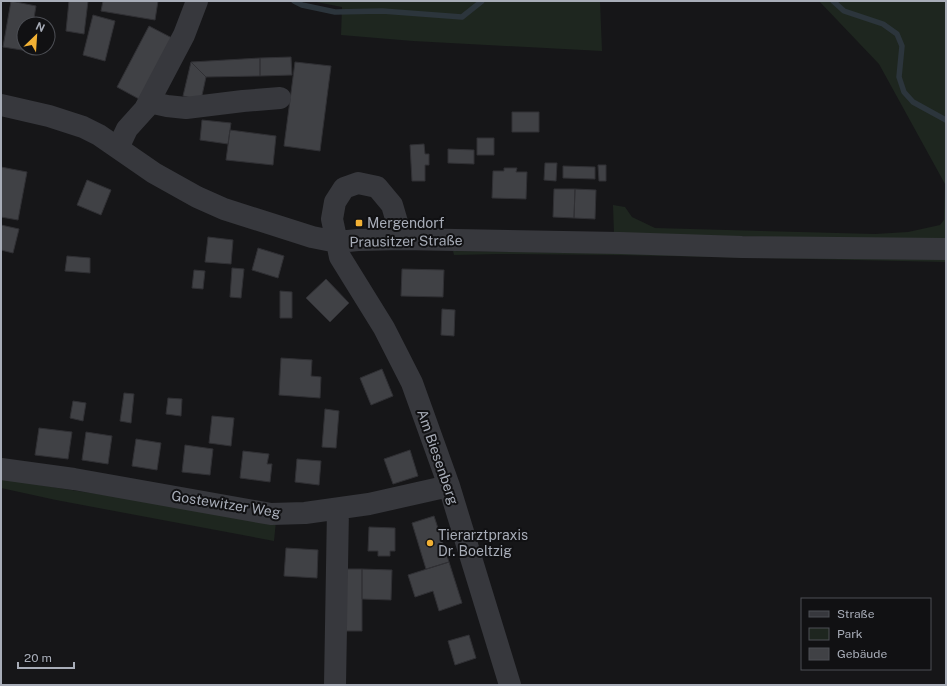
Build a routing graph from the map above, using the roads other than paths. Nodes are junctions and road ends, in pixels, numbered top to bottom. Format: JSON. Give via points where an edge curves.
{"nodes":[{"id":1,"x":197,"y":1,"type":"edge"},
{"id":2,"x":280,"y":98,"type":"dead end"},
{"id":3,"x":149,"y":102,"type":"junction"},
{"id":4,"x":1,"y":105,"type":"edge"},
{"id":5,"x":118,"y":148,"type":"junction"},
{"id":6,"x":402,"y":239,"type":"junction"},
{"id":7,"x":337,"y":242,"type":"junction"},
{"id":8,"x":946,"y":249,"type":"edge"},
{"id":9,"x":1,"y":470,"type":"edge"},
{"id":10,"x":449,"y":486,"type":"junction"},
{"id":11,"x":338,"y":509,"type":"junction"},
{"id":12,"x":335,"y":685,"type":"edge"},
{"id":13,"x":510,"y":685,"type":"edge"}],
"edges":[{"from":1,"to":3,"type":"street","via":[[184,35]]},
{"from":2,"to":3,"type":"street","via":[[186,108]]},
{"from":3,"to":5,"type":"street","via":[[127,129]]},
{"from":4,"to":5,"type":"street","name":"Prausitzer Straße","via":[[83,127]]},
{"from":5,"to":7,"type":"street","name":"Prausitzer Straße","via":[[154,173],[224,210],[312,237]]},
{"from":6,"to":7,"type":"street","name":"Prausitzer Straße"},
{"from":6,"to":7,"type":"street","name":"Am Biesenberg","via":[[392,205],[377,187],[358,183],[344,188],[335,202],[332,218]]},
{"from":6,"to":8,"type":"street","name":"Prausitzer Straße"},
{"from":7,"to":10,"type":"street","name":"Am Biesenberg","via":[[340,257],[384,328],[412,383]]},
{"from":9,"to":11,"type":"street","name":"Gostewitzer Weg","via":[[74,479],[271,514]]},
{"from":10,"to":11,"type":"street","name":"Gostewitzer Weg"},
{"from":10,"to":13,"type":"street","name":"Am Biesenberg"},
{"from":11,"to":12,"type":"street"}]}
